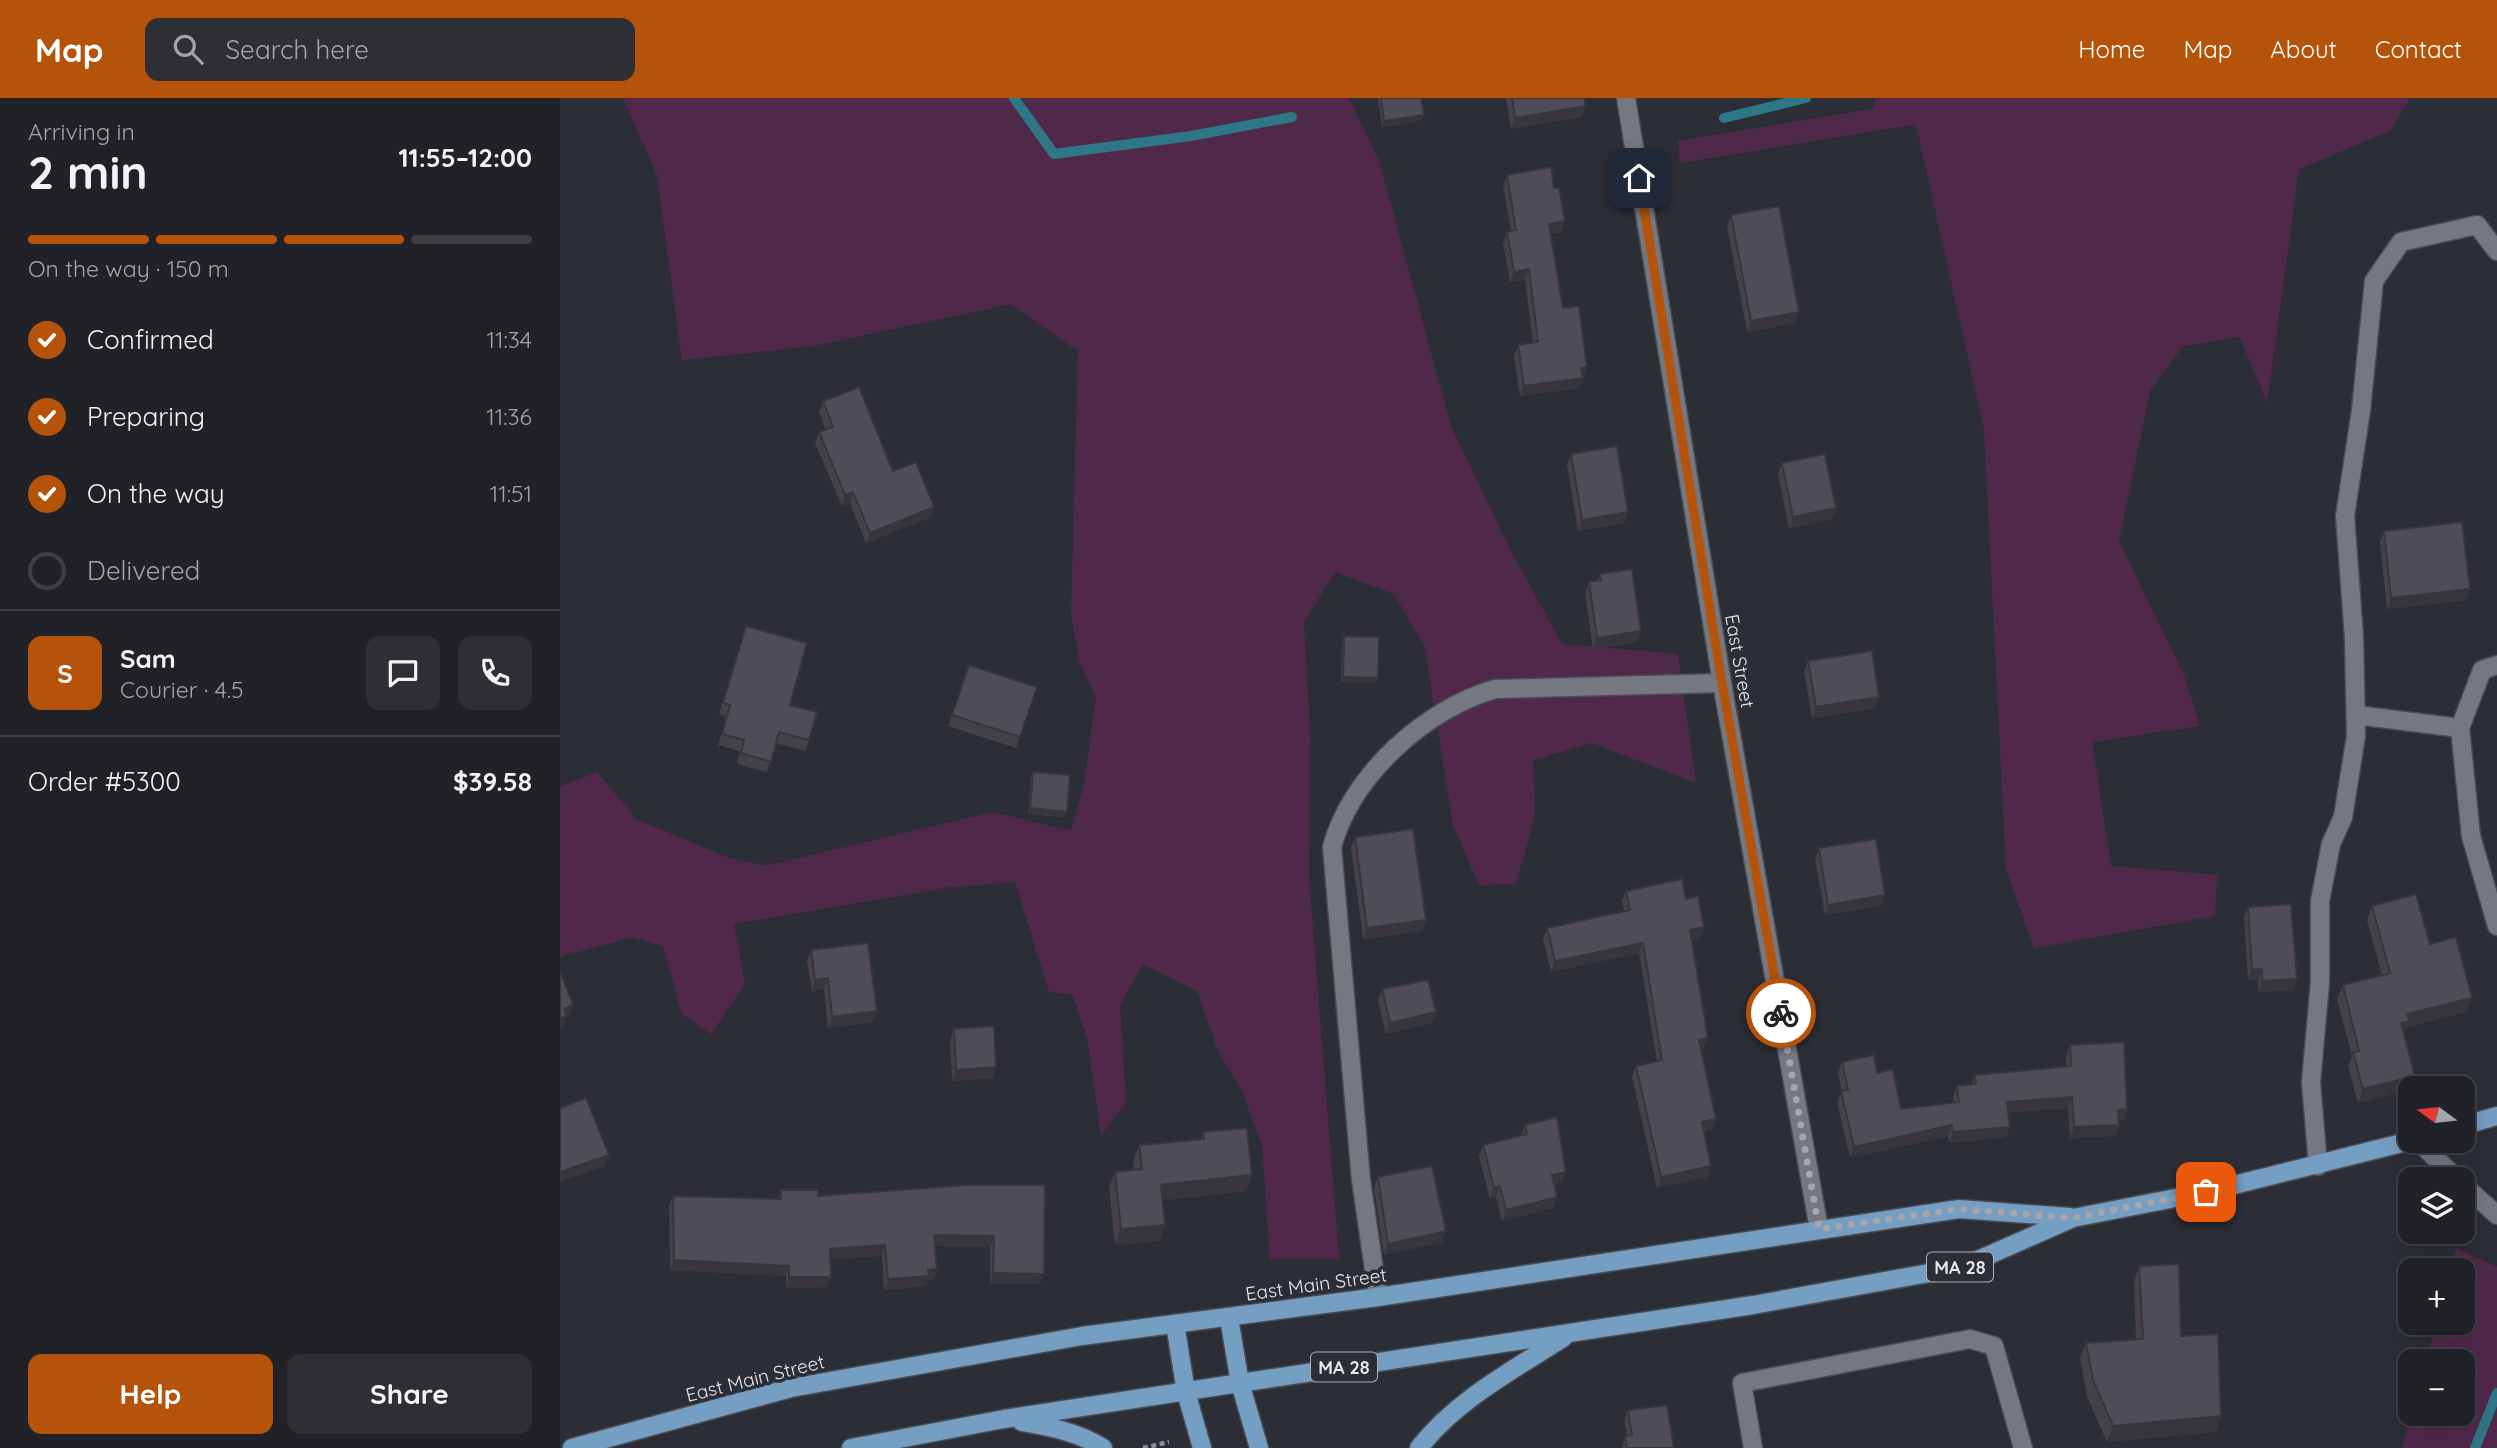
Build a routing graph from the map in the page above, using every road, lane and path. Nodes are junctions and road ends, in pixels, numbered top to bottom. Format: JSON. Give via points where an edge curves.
{"nodes":[{"id":1,"x":1626,"y":98,"type":"edge"},
{"id":2,"x":2497,"y":251,"type":"edge"},
{"id":3,"x":2497,"y":665,"type":"edge"},
{"id":4,"x":1722,"y":683,"type":"junction"},
{"id":5,"x":2356,"y":715,"type":"junction"},
{"id":6,"x":2460,"y":728,"type":"junction"},
{"id":7,"x":2497,"y":926,"type":"edge"},
{"id":8,"x":2497,"y":1116,"type":"edge"},
{"id":9,"x":2475,"y":1122,"type":"edge"},
{"id":10,"x":2398,"y":1144,"type":"edge"},
{"id":11,"x":2430,"y":1153,"type":"edge"},
{"id":12,"x":2318,"y":1166,"type":"junction"},
{"id":13,"x":2445,"y":1167,"type":"edge"},
{"id":14,"x":2475,"y":1196,"type":"edge"},
{"id":15,"x":2497,"y":1215,"type":"edge"},
{"id":16,"x":2073,"y":1218,"type":"junction"},
{"id":17,"x":1819,"y":1229,"type":"junction"},
{"id":18,"x":1378,"y":1297,"type":"junction"},
{"id":19,"x":1229,"y":1318,"type":"junction"},
{"id":20,"x":1175,"y":1324,"type":"junction"},
{"id":21,"x":1569,"y":1335,"type":"junction"},
{"id":22,"x":1240,"y":1383,"type":"junction"},
{"id":23,"x":1186,"y":1391,"type":"junction"},
{"id":24,"x":1004,"y":1419,"type":"junction"},
{"id":25,"x":1169,"y":1442,"type":"dead end"},
{"id":26,"x":572,"y":1448,"type":"edge"},
{"id":27,"x":851,"y":1448,"type":"edge"},
{"id":28,"x":1103,"y":1448,"type":"edge"},
{"id":29,"x":1143,"y":1448,"type":"edge"},
{"id":30,"x":1202,"y":1448,"type":"edge"},
{"id":31,"x":1259,"y":1448,"type":"edge"},
{"id":32,"x":1419,"y":1448,"type":"edge"},
{"id":33,"x":1753,"y":1448,"type":"edge"},
{"id":34,"x":2023,"y":1448,"type":"edge"}],
"edges":[{"from":1,"to":4,"type":"street","name":"East Street"},
{"from":2,"to":5,"type":"street","via":[[2477,225],[2401,242],[2374,281],[2346,516]]},
{"from":3,"to":6,"type":"street","via":[[2482,670]]},
{"from":4,"to":17,"type":"street","name":"East Street"},
{"from":4,"to":18,"type":"street","via":[[1495,689],[1476,695],[1420,728],[1349,803],[1332,848],[1361,1181]]},
{"from":5,"to":6,"type":"street"},
{"from":5,"to":12,"type":"street","via":[[2343,817],[2331,844],[2320,901],[2320,982],[2311,1082]]},
{"from":6,"to":7,"type":"street","via":[[2471,835]]},
{"from":8,"to":9,"type":"main road"},
{"from":10,"to":12,"type":"main road","name":"East Main Street","number":"MA 28"},
{"from":11,"to":13,"type":"street"},
{"from":12,"to":16,"type":"main road","name":"East Main Street","number":"MA 28"},
{"from":14,"to":15,"type":"street"},
{"from":16,"to":17,"type":"main road","name":"East Main Street","number":"MA 28","via":[[1959,1209]]},
{"from":16,"to":21,"type":"main road","name":"East Main Street","number":"MA 28","via":[[1962,1267]]},
{"from":17,"to":18,"type":"main road","name":"East Main Street","number":"MA 28"},
{"from":18,"to":19,"type":"main road","name":"East Main Street","number":"MA 28"},
{"from":19,"to":20,"type":"main road","name":"East Main Street","number":"MA 28"},
{"from":19,"to":22,"type":"main road"},
{"from":20,"to":23,"type":"main road"},
{"from":20,"to":26,"type":"main road","name":"East Main Street","number":"MA 28","via":[[791,1388]]},
{"from":21,"to":22,"type":"main road","name":"East Main Street","number":"MA 28"},
{"from":21,"to":32,"type":"main road","via":[[1490,1385],[1434,1429]]},
{"from":22,"to":23,"type":"main road","name":"East Main Street","number":"MA 28"},
{"from":22,"to":31,"type":"main road"},
{"from":23,"to":24,"type":"main road","name":"East Main Street","number":"MA 28"},
{"from":23,"to":30,"type":"main road"},
{"from":24,"to":27,"type":"main road","name":"East Main Street","number":"MA 28"},
{"from":24,"to":28,"type":"main road","via":[[1051,1427]]},
{"from":25,"to":29,"type":"path"},
{"from":33,"to":34,"type":"street","via":[[1742,1383],[1970,1339],[1994,1346]]}]}
